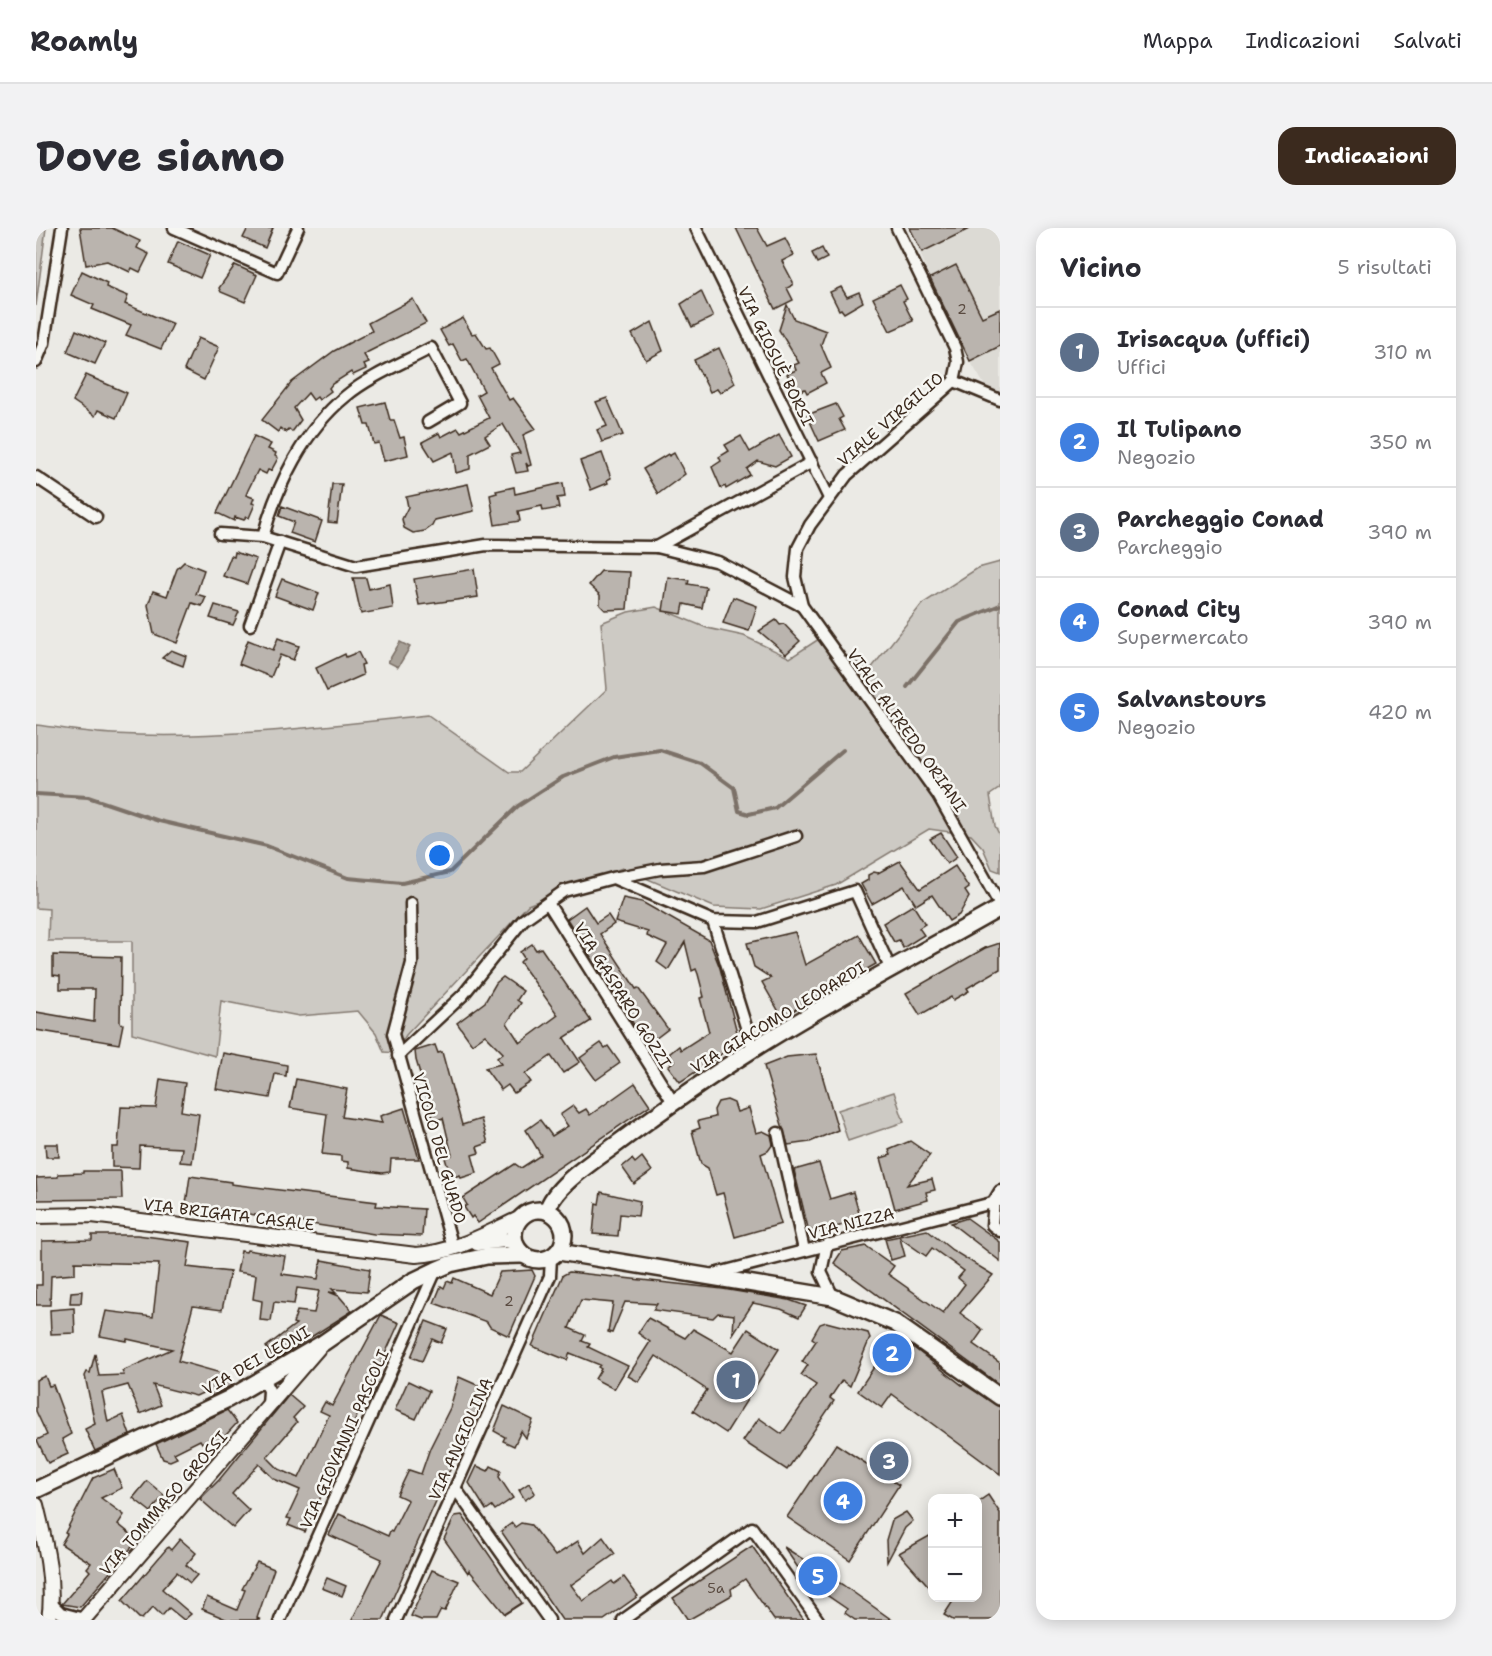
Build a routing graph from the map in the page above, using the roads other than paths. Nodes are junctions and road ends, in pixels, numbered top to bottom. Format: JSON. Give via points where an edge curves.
{"nodes":[{"id":1,"x":62,"y":228,"type":"edge"},
{"id":2,"x":174,"y":228,"type":"edge"},
{"id":3,"x":298,"y":228,"type":"edge"},
{"id":4,"x":696,"y":228,"type":"edge"},
{"id":5,"x":897,"y":228,"type":"edge"},
{"id":6,"x":36,"y":362,"type":"edge"},
{"id":7,"x":954,"y":381,"type":"junction"},
{"id":8,"x":1000,"y":400,"type":"edge"},
{"id":9,"x":428,"y":422,"type":"dead end"},
{"id":10,"x":812,"y":462,"type":"junction"},
{"id":11,"x":36,"y":477,"type":"edge"},
{"id":12,"x":829,"y":498,"type":"junction"},
{"id":13,"x":96,"y":517,"type":"dead end"},
{"id":14,"x":220,"y":534,"type":"dead end"},
{"id":15,"x":263,"y":537,"type":"junction"},
{"id":16,"x":280,"y":542,"type":"junction"},
{"id":17,"x":657,"y":547,"type":"junction"},
{"id":18,"x":802,"y":606,"type":"junction"},
{"id":19,"x":250,"y":625,"type":"dead end"},
{"id":20,"x":796,"y":836,"type":"dead end"},
{"id":21,"x":613,"y":878,"type":"junction"},
{"id":22,"x":411,"y":903,"type":"dead end"},
{"id":23,"x":548,"y":903,"type":"junction"},
{"id":24,"x":1000,"y":907,"type":"edge"},
{"id":25,"x":713,"y":921,"type":"junction"},
{"id":26,"x":891,"y":970,"type":"junction"},
{"id":27,"x":753,"y":1049,"type":"junction"},
{"id":28,"x":398,"y":1056,"type":"junction"},
{"id":29,"x":673,"y":1102,"type":"junction"},
{"id":30,"x":778,"y":1133,"type":"dead end"},
{"id":31,"x":1000,"y":1191,"type":"edge"},
{"id":32,"x":997,"y":1201,"type":"edge"},
{"id":33,"x":551,"y":1213,"type":"junction"},
{"id":34,"x":36,"y":1216,"type":"edge"},
{"id":35,"x":519,"y":1219,"type":"junction"},
{"id":36,"x":1000,"y":1231,"type":"edge"},
{"id":37,"x":827,"y":1244,"type":"junction"},
{"id":38,"x":458,"y":1246,"type":"junction"},
{"id":39,"x":518,"y":1249,"type":"junction"},
{"id":40,"x":804,"y":1250,"type":"junction"},
{"id":41,"x":416,"y":1255,"type":"junction"},
{"id":42,"x":556,"y":1256,"type":"junction"},
{"id":43,"x":436,"y":1270,"type":"junction"},
{"id":44,"x":710,"y":1275,"type":"junction"},
{"id":45,"x":413,"y":1281,"type":"junction"},
{"id":46,"x":833,"y":1297,"type":"junction"},
{"id":47,"x":323,"y":1342,"type":"junction"},
{"id":48,"x":263,"y":1379,"type":"junction"},
{"id":49,"x":1000,"y":1397,"type":"edge"},
{"id":50,"x":268,"y":1407,"type":"junction"},
{"id":51,"x":455,"y":1488,"type":"junction"},
{"id":52,"x":36,"y":1490,"type":"edge"},
{"id":53,"x":36,"y":1505,"type":"edge"},
{"id":54,"x":52,"y":1604,"type":"junction"},
{"id":55,"x":84,"y":1619,"type":"edge"},
{"id":56,"x":49,"y":1620,"type":"edge"},
{"id":57,"x":280,"y":1620,"type":"edge"},
{"id":58,"x":396,"y":1620,"type":"edge"},
{"id":59,"x":549,"y":1620,"type":"edge"},
{"id":60,"x":622,"y":1620,"type":"edge"},
{"id":61,"x":818,"y":1620,"type":"edge"}],
"edges":[{"from":1,"to":6,"type":"street","via":[[44,342]]},
{"from":2,"to":3,"type":"street","via":[[277,273]]},
{"from":4,"to":10,"type":"street","name":"VIA GIOSUÈ BORSI"},
{"from":5,"to":7,"type":"street","via":[[955,348],[958,362]]},
{"from":7,"to":8,"type":"street","name":"VIALE VIRGILIO"},
{"from":7,"to":12,"type":"street","name":"VIALE VIRGILIO","via":[[895,431]]},
{"from":9,"to":15,"type":"street","via":[[460,403],[431,348],[348,394],[315,425],[272,503]]},
{"from":10,"to":12,"type":"street","name":"VIA GIOSUÈ BORSI"},
{"from":10,"to":17,"type":"street","name":"VIALE VIRGILIO"},
{"from":11,"to":13,"type":"street"},
{"from":12,"to":18,"type":"street","name":"VIALE VIRGILIO","via":[[798,548],[795,577]]},
{"from":14,"to":15,"type":"street","name":"VIALE VIRGILIO"},
{"from":15,"to":16,"type":"street","name":"VIALE VIRGILIO"},
{"from":16,"to":17,"type":"street","name":"VIALE VIRGILIO","via":[[356,566],[486,545]]},
{"from":16,"to":19,"type":"street"},
{"from":17,"to":18,"type":"street","name":"VIALE VIRGILIO","via":[[718,562]]},
{"from":18,"to":24,"type":"street","name":"VIALE ALFREDO ORIANI","via":[[938,795]]},
{"from":20,"to":21,"type":"street","via":[[704,866]]},
{"from":21,"to":23,"type":"street","via":[[564,891]]},
{"from":21,"to":25,"type":"street"},
{"from":22,"to":28,"type":"street","name":"VICOLO DEL GUADO","via":[[412,963],[393,1034]]},
{"from":23,"to":28,"type":"street","via":[[523,920],[463,995]]},
{"from":23,"to":29,"type":"street","name":"VIA GASPARO GOZZI"},
{"from":24,"to":26,"type":"main road","name":"VIA GIACOMO LEOPARDI"},
{"from":25,"to":26,"type":"street","via":[[757,922],[855,891]]},
{"from":25,"to":27,"type":"street"},
{"from":26,"to":27,"type":"main road","name":"VIA GIACOMO LEOPARDI"},
{"from":27,"to":29,"type":"main road","name":"VIA GIACOMO LEOPARDI"},
{"from":28,"to":38,"type":"street","name":"VICOLO DEL GUADO"},
{"from":29,"to":33,"type":"main road","name":"VIA GIACOMO LEOPARDI","via":[[582,1170],[549,1202]]},
{"from":30,"to":40,"type":"street"},
{"from":31,"to":32,"type":"street"},
{"from":32,"to":36,"type":"street","via":[[992,1225]]},
{"from":32,"to":37,"type":"street","name":"VIA NIZZA"},
{"from":33,"to":35,"type":"main road","name":"VIA BRIGATA CASALE","via":[[527,1213]]},
{"from":33,"to":42,"type":"main road","via":[[562,1224]]},
{"from":34,"to":41,"type":"street","name":"VIA BRIGATA CASALE","via":[[92,1215]]},
{"from":35,"to":38,"type":"street","name":"VIA BRIGATA CASALE"},
{"from":35,"to":39,"type":"main road","via":[[515,1226]]},
{"from":37,"to":40,"type":"street","name":"VIA NIZZA"},
{"from":37,"to":46,"type":"street","via":[[821,1272]]},
{"from":38,"to":39,"type":"street","name":"VIA BRIGATA CASALE","via":[[505,1240]]},
{"from":38,"to":41,"type":"street","name":"VIA BRIGATA CASALE"},
{"from":39,"to":42,"type":"main road","name":"VIA BRIGATA CASALE"},
{"from":39,"to":43,"type":"main road","name":"VIA DEI LEONI"},
{"from":40,"to":44,"type":"street","name":"VIA NIZZA"},
{"from":41,"to":45,"type":"street"},
{"from":42,"to":44,"type":"main road","name":"VIA BRIGATA CASALE"},
{"from":42,"to":51,"type":"street","name":"VIA ANGIOLINA"},
{"from":43,"to":45,"type":"main road","name":"VIA DEI LEONI"},
{"from":43,"to":57,"type":"street","name":"VIA GIOVANNI PASCOLI"},
{"from":44,"to":46,"type":"main road","name":"VIA BRIGATA CASALE"},
{"from":45,"to":47,"type":"main road","name":"VIA DEI LEONI"},
{"from":46,"to":49,"type":"main road","name":"VIA BRIGATA CASALE","via":[[895,1323]]},
{"from":47,"to":48,"type":"main road","name":"VIA DEI LEONI"},
{"from":47,"to":50,"type":"street","name":"VIA TOMMASO GROSSI"},
{"from":48,"to":50,"type":"street","via":[[269,1390]]},
{"from":48,"to":52,"type":"main road","name":"VIA DEI LEONI"},
{"from":50,"to":55,"type":"street","name":"VIA TOMMASO GROSSI"},
{"from":51,"to":58,"type":"street","name":"VIA ANGIOLINA"},
{"from":51,"to":59,"type":"street"},
{"from":53,"to":54,"type":"street","via":[[46,1546]]},
{"from":54,"to":55,"type":"street","via":[[60,1613]]},
{"from":54,"to":56,"type":"street"},
{"from":60,"to":61,"type":"street","via":[[752,1528]]}]}
